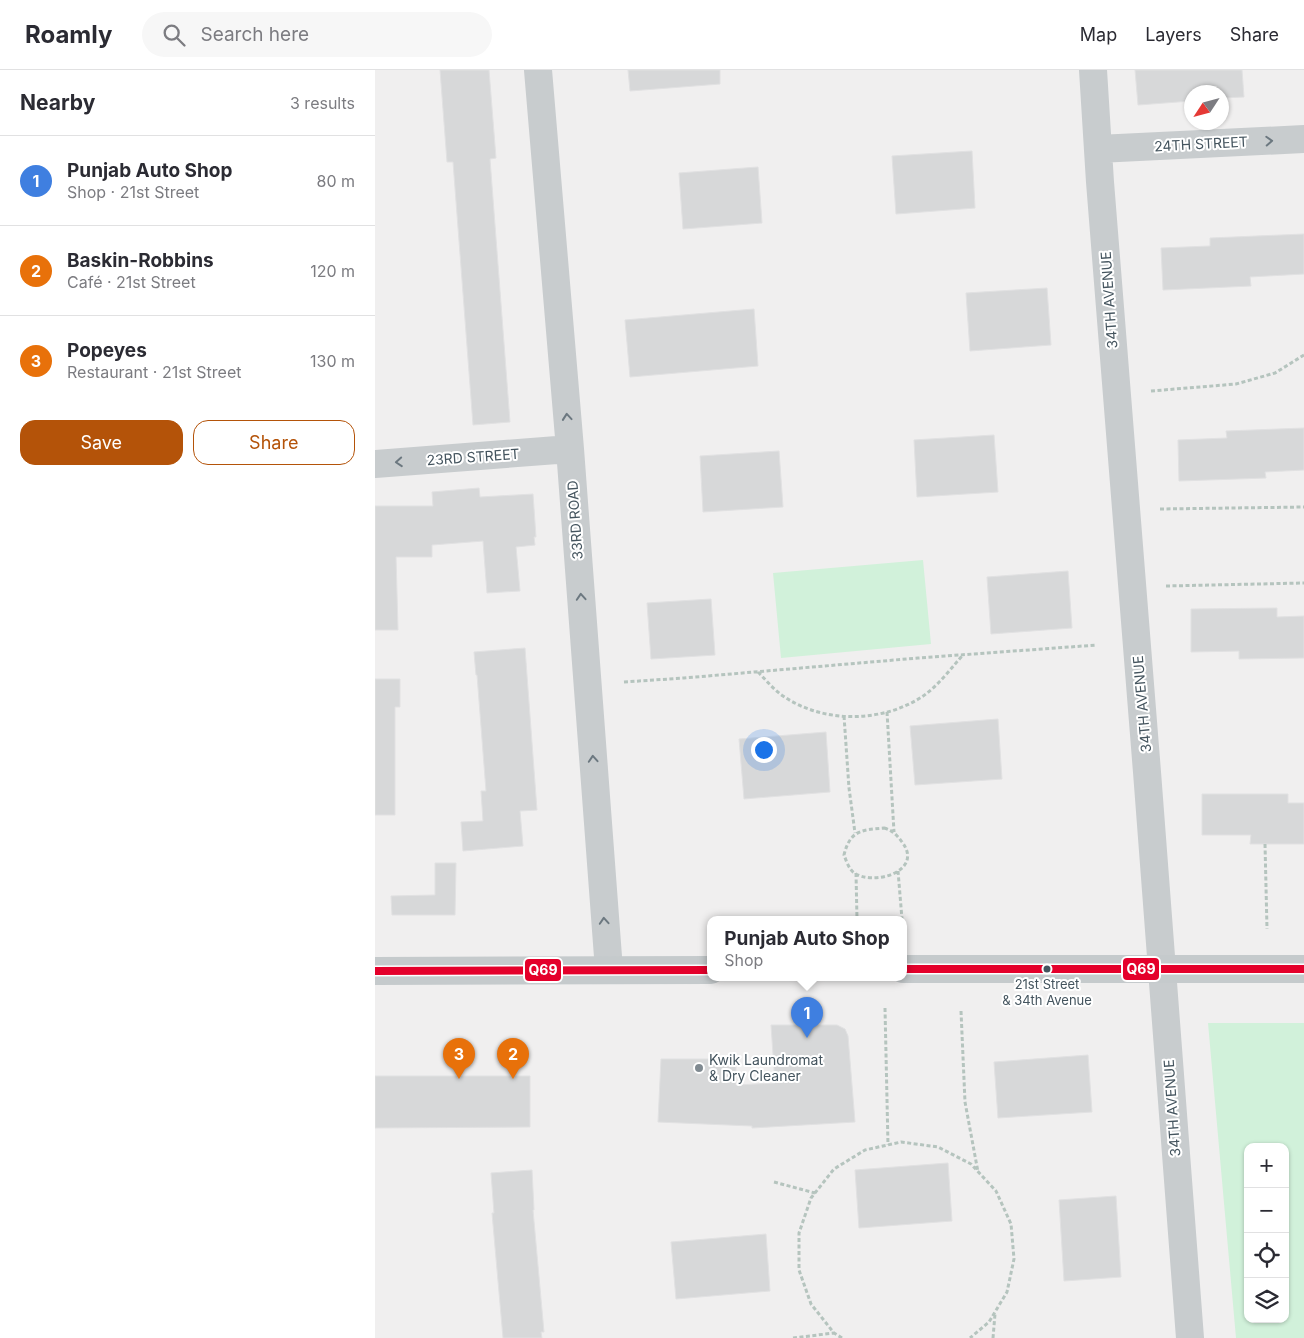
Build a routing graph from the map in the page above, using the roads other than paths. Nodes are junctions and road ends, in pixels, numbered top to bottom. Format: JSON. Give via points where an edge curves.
{"nodes":[{"id":1,"x":538,"y":70,"type":"edge"},
{"id":2,"x":1093,"y":70,"type":"edge"},
{"id":3,"x":1304,"y":140,"type":"edge"},
{"id":4,"x":1098,"y":149,"type":"junction"},
{"id":5,"x":570,"y":449,"type":"junction"},
{"id":6,"x":375,"y":464,"type":"edge"},
{"id":7,"x":1162,"y":969,"type":"junction"},
{"id":8,"x":1304,"y":969,"type":"edge"},
{"id":9,"x":609,"y":970,"type":"junction"},
{"id":10,"x":707,"y":970,"type":"edge"},
{"id":11,"x":907,"y":970,"type":"edge"},
{"id":12,"x":375,"y":972,"type":"edge"},
{"id":13,"x":1190,"y":1338,"type":"edge"}],
"edges":[{"from":5,"to":1,"type":"street","name":"33RD ROAD","one_way":true},
{"from":2,"to":4,"type":"street","name":"34TH AVENUE"},
{"from":4,"to":3,"type":"street","name":"24TH STREET","one_way":true},
{"from":4,"to":7,"type":"street","name":"34TH AVENUE"},
{"from":5,"to":6,"type":"street","name":"23RD STREET","one_way":true},
{"from":9,"to":5,"type":"street","name":"33RD ROAD","one_way":true},
{"from":7,"to":8,"type":"main road"},
{"from":7,"to":11,"type":"main road"},
{"from":7,"to":13,"type":"street","name":"34TH AVENUE"},
{"from":9,"to":10,"type":"main road"},
{"from":9,"to":12,"type":"main road"}]}
